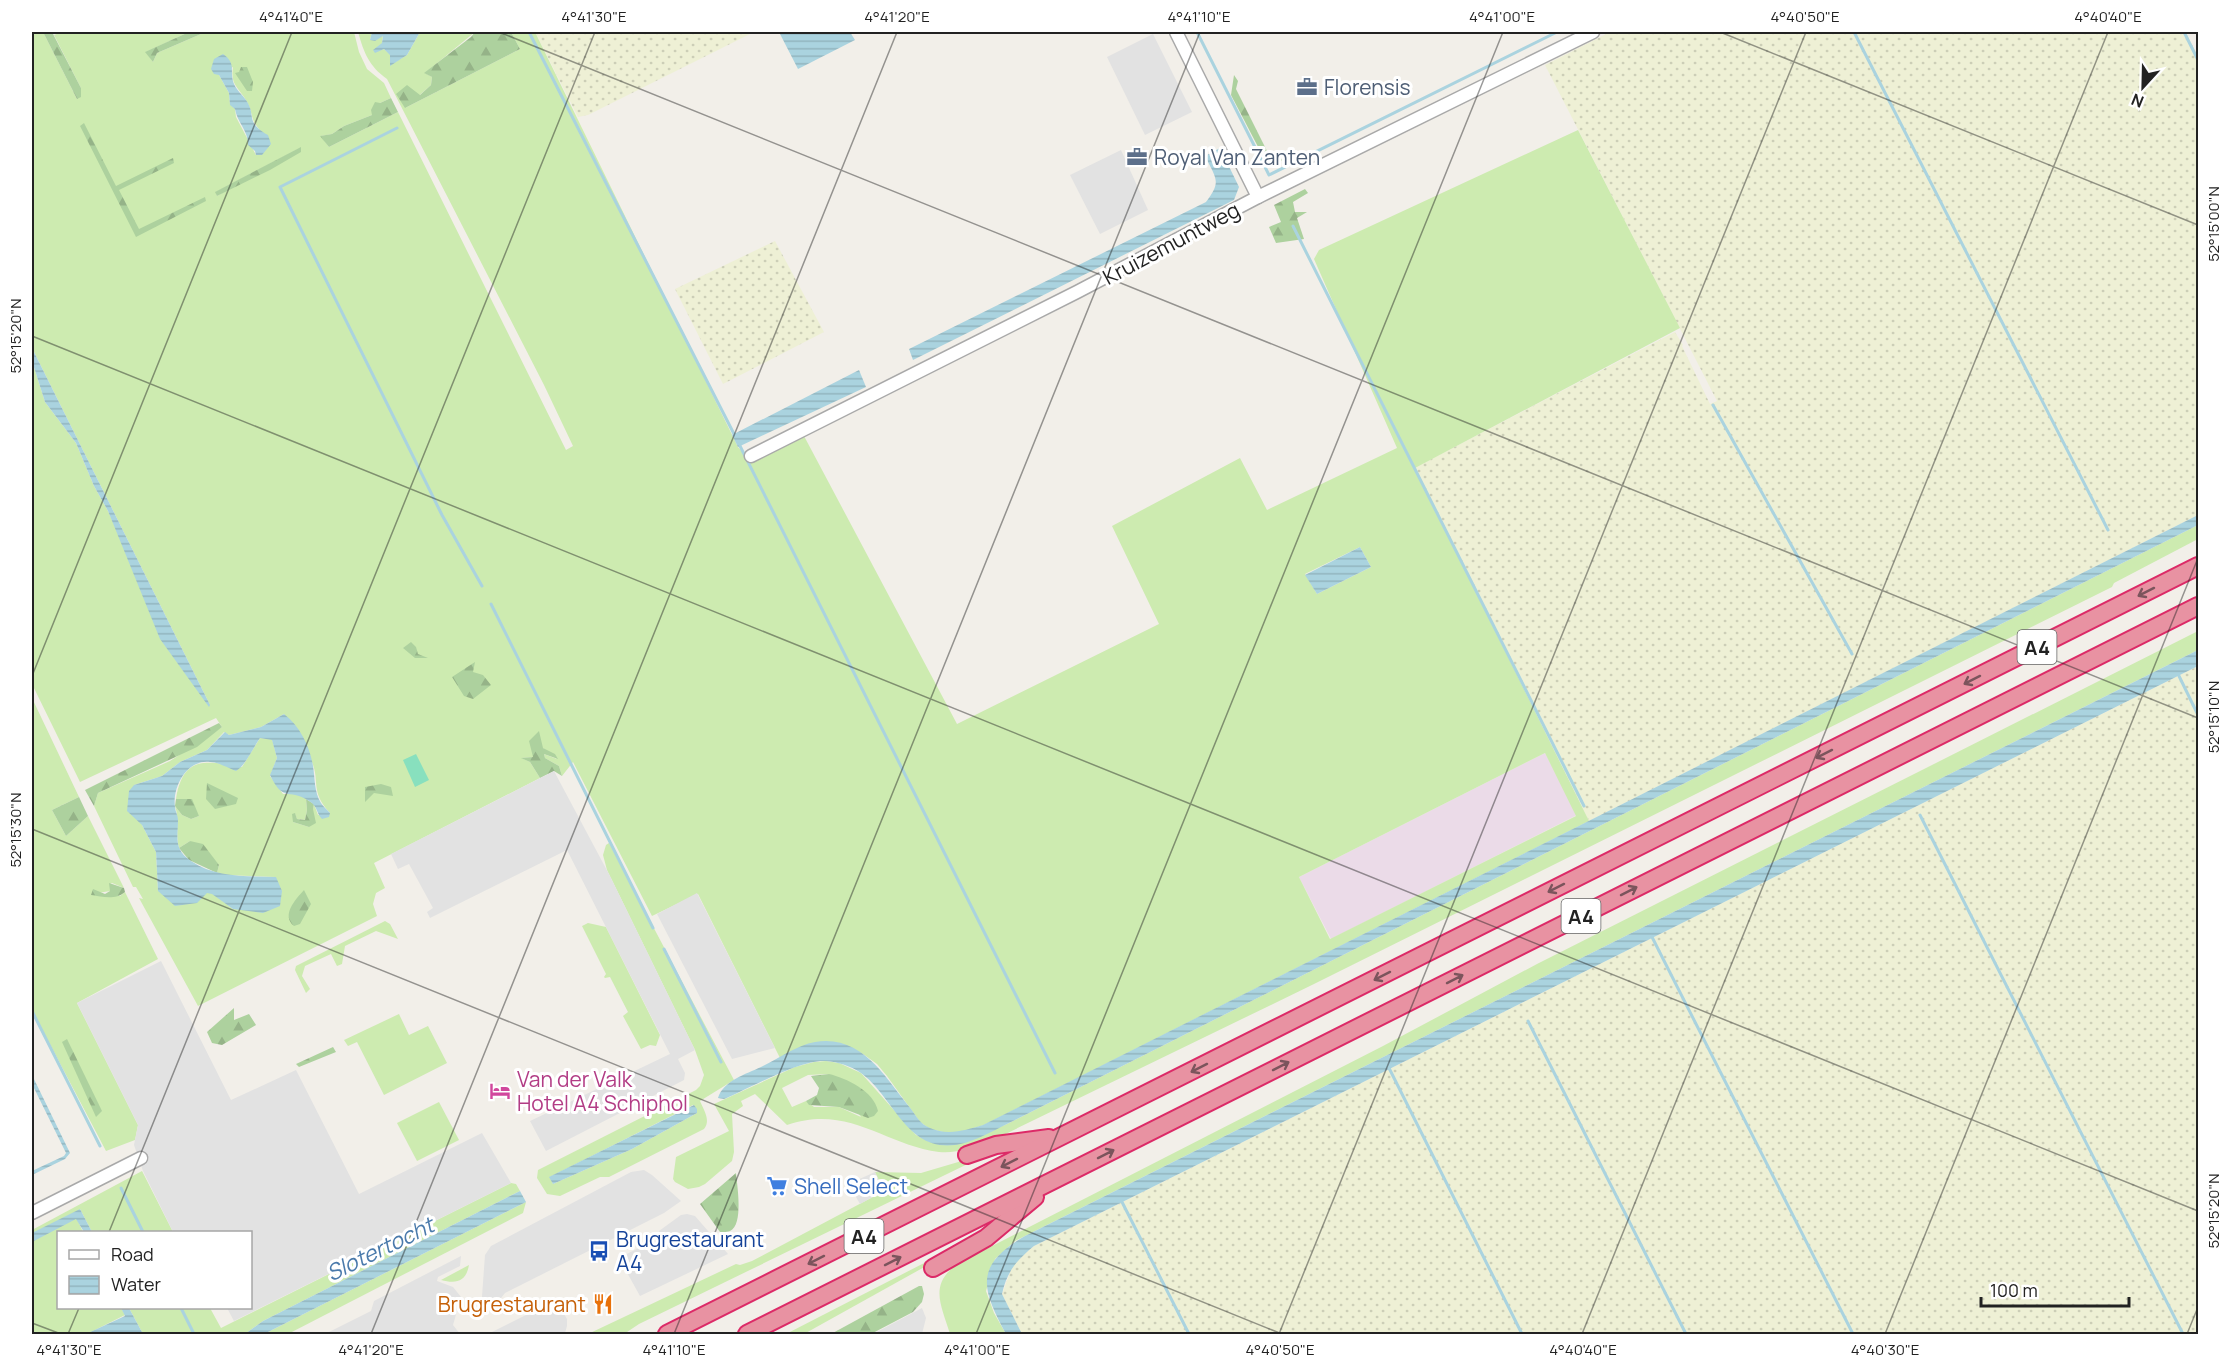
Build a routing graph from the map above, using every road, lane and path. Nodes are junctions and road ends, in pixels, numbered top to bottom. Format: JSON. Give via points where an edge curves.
{"nodes":[{"id":1,"x":1176,"y":32,"type":"edge"},
{"id":2,"x":1593,"y":32,"type":"edge"},
{"id":3,"x":1258,"y":197,"type":"junction"},
{"id":4,"x":751,"y":456,"type":"dead end"},
{"id":5,"x":2199,"y":566,"type":"edge"},
{"id":6,"x":2199,"y":606,"type":"edge"},
{"id":7,"x":1062,"y":1137,"type":"junction"},
{"id":8,"x":967,"y":1155,"type":"dead end"},
{"id":9,"x":141,"y":1158,"type":"dead end"},
{"id":10,"x":1054,"y":1180,"type":"junction"},
{"id":11,"x":32,"y":1213,"type":"edge"},
{"id":12,"x":933,"y":1268,"type":"dead end"},
{"id":13,"x":667,"y":1335,"type":"edge"},
{"id":14,"x":747,"y":1335,"type":"edge"}],
"edges":[{"from":1,"to":3,"type":"street"},
{"from":2,"to":3,"type":"street","name":"Kruizemuntweg"},
{"from":3,"to":4,"type":"street","name":"Kruizemuntweg"},
{"from":5,"to":7,"type":"highway","number":"A4","one_way":true},
{"from":10,"to":6,"type":"highway","number":"A4","one_way":true},
{"from":7,"to":8,"type":"highway","number":"A4","via":[[996,1145]]},
{"from":7,"to":13,"type":"highway","number":"A4","one_way":true},
{"from":9,"to":11,"type":"street"},
{"from":10,"to":12,"type":"highway","number":"A4","via":[[986,1238]]},
{"from":14,"to":10,"type":"highway","number":"A4","one_way":true}]}
